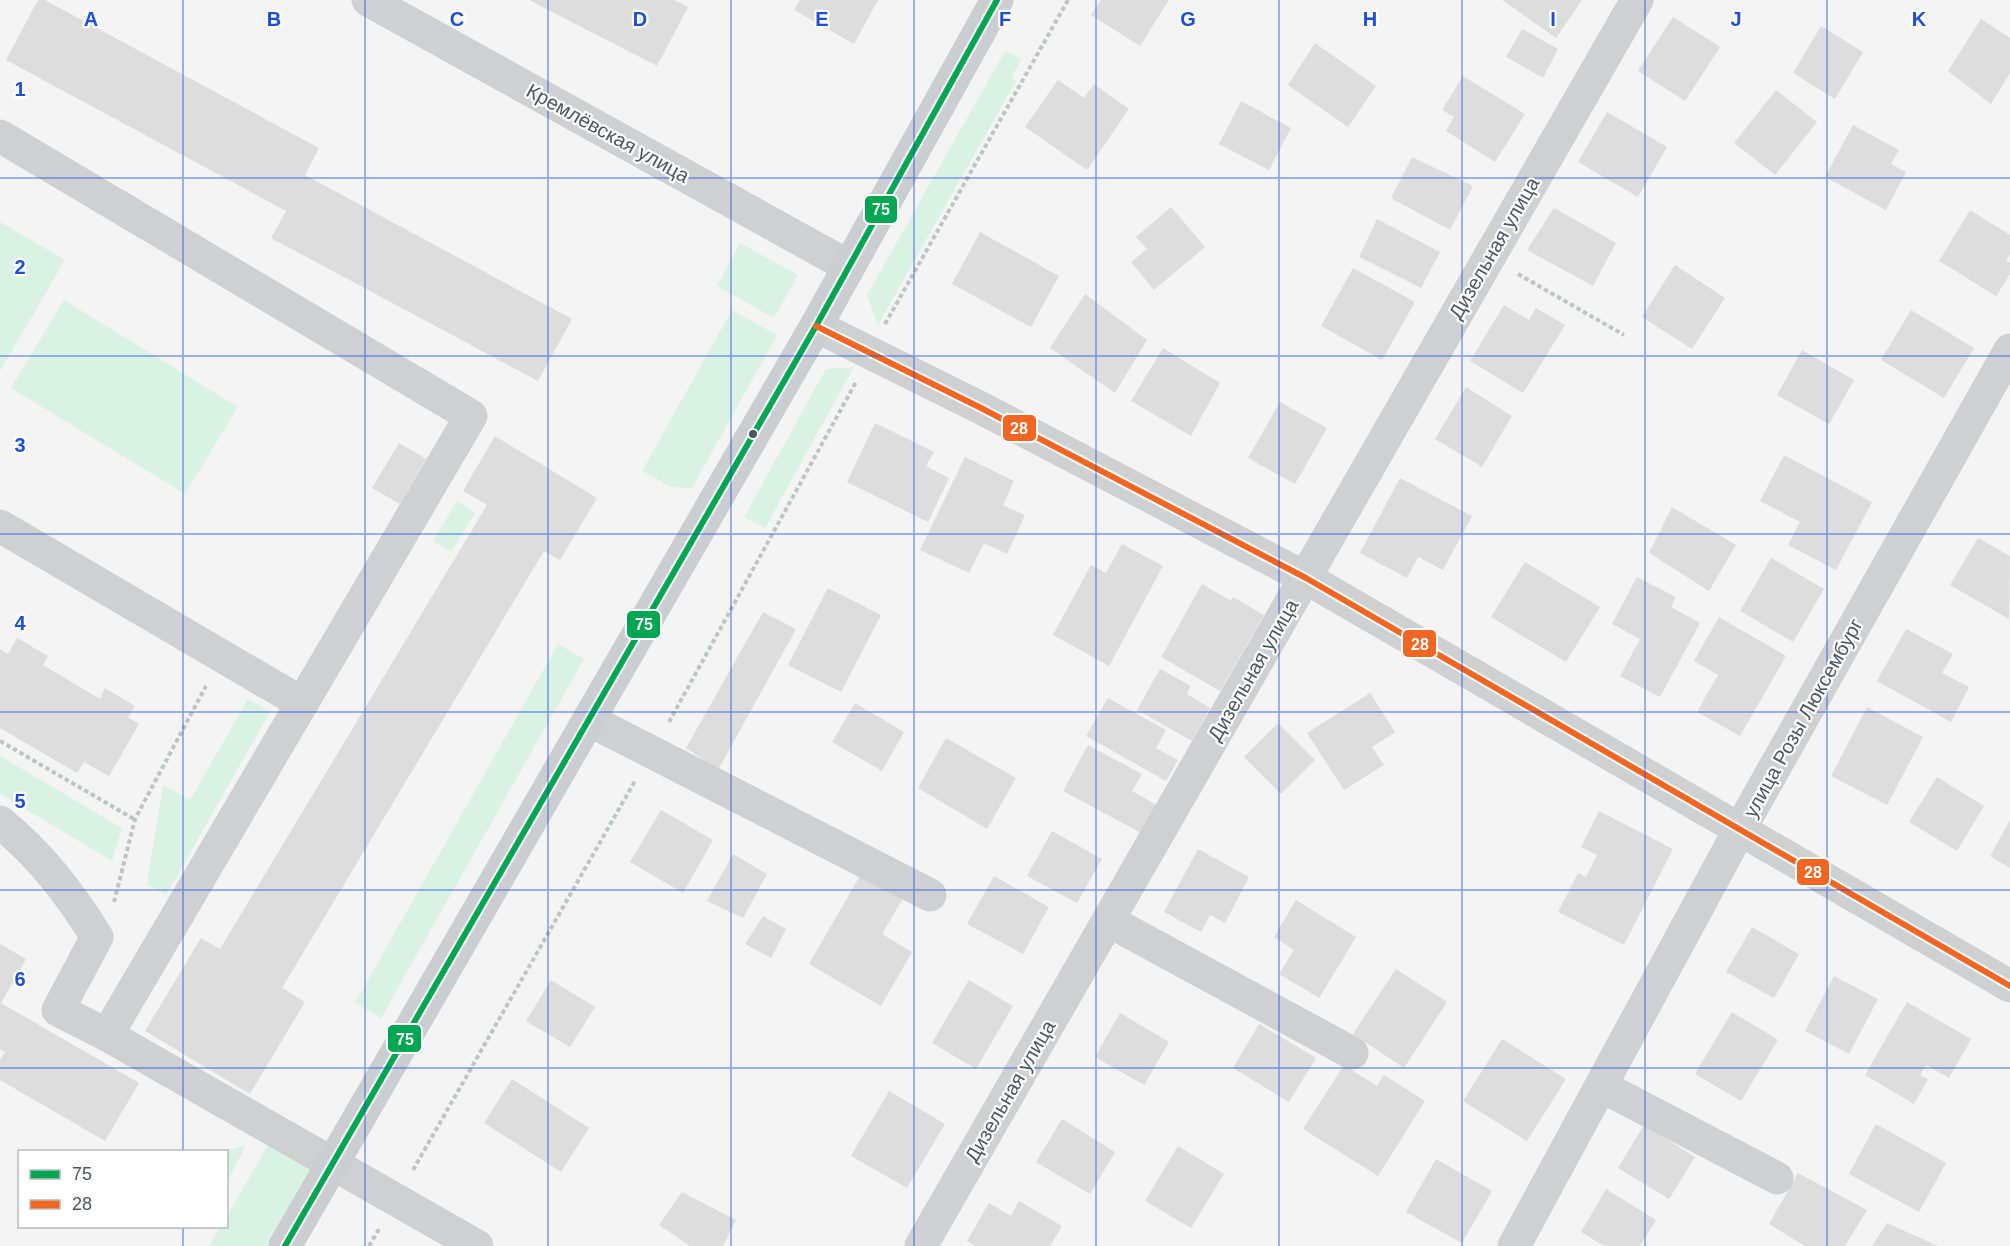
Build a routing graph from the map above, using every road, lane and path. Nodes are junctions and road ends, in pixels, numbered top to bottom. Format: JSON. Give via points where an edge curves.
{"nodes":[{"id":1,"x":368,"y":0,"type":"edge"},
{"id":2,"x":998,"y":0,"type":"edge"},
{"id":3,"x":1068,"y":0,"type":"edge"},
{"id":4,"x":1637,"y":0,"type":"edge"},
{"id":5,"x":0,"y":136,"type":"edge"},
{"id":6,"x":1489,"y":258,"type":"junction"},
{"id":7,"x":848,"y":266,"type":"junction"},
{"id":8,"x":816,"y":326,"type":"junction"},
{"id":9,"x":1624,"y":335,"type":"dead end"},
{"id":10,"x":2010,"y":350,"type":"edge"},
{"id":11,"x":869,"y":352,"type":"junction"},
{"id":12,"x":0,"y":526,"type":"edge"},
{"id":13,"x":1306,"y":578,"type":"junction"},
{"id":14,"x":222,"y":655,"type":"junction"},
{"id":15,"x":302,"y":703,"type":"junction"},
{"id":16,"x":589,"y":720,"type":"junction"},
{"id":17,"x":0,"y":741,"type":"edge"},
{"id":18,"x":135,"y":819,"type":"junction"},
{"id":19,"x":0,"y":822,"type":"edge"},
{"id":20,"x":1740,"y":829,"type":"junction"},
{"id":21,"x":930,"y":895,"type":"dead end"},
{"id":22,"x":1109,"y":921,"type":"junction"},
{"id":23,"x":97,"y":937,"type":"junction"},
{"id":24,"x":2010,"y":986,"type":"edge"},
{"id":25,"x":107,"y":1035,"type":"junction"},
{"id":26,"x":1352,"y":1053,"type":"dead end"},
{"id":27,"x":1601,"y":1086,"type":"junction"},
{"id":28,"x":331,"y":1165,"type":"junction"},
{"id":29,"x":1777,"y":1178,"type":"dead end"},
{"id":30,"x":285,"y":1246,"type":"edge"},
{"id":31,"x":477,"y":1246,"type":"edge"},
{"id":32,"x":921,"y":1246,"type":"edge"},
{"id":33,"x":1514,"y":1246,"type":"edge"}],
"edges":[{"from":1,"to":7,"type":"street","name":"Кремлёвская улица"},
{"from":2,"to":7,"type":"main road"},
{"from":3,"to":11,"type":"path"},
{"from":4,"to":6,"type":"street","name":"Дизельная улица"},
{"from":5,"to":15,"type":"street","via":[[471,416]]},
{"from":6,"to":9,"type":"path"},
{"from":6,"to":13,"type":"street","name":"Дизельная улица"},
{"from":7,"to":8,"type":"main road"},
{"from":8,"to":11,"type":"street"},
{"from":8,"to":16,"type":"main road"},
{"from":10,"to":20,"type":"street","name":"улица Розы Люксембург"},
{"from":11,"to":13,"type":"street"},
{"from":12,"to":14,"type":"street"},
{"from":13,"to":20,"type":"street"},
{"from":13,"to":22,"type":"street","name":"Дизельная улица"},
{"from":14,"to":15,"type":"street"},
{"from":14,"to":18,"type":"path"},
{"from":15,"to":25,"type":"street"},
{"from":16,"to":21,"type":"street"},
{"from":16,"to":28,"type":"main road"},
{"from":17,"to":18,"type":"path"},
{"from":18,"to":23,"type":"path","via":[[115,900]]},
{"from":19,"to":23,"type":"street","via":[[30,847],[66,888]]},
{"from":20,"to":24,"type":"street"},
{"from":20,"to":27,"type":"street","name":"улица Розы Люксембург"},
{"from":22,"to":26,"type":"street"},
{"from":22,"to":32,"type":"street","name":"Дизельная улица"},
{"from":23,"to":25,"type":"street","via":[[58,1010]]},
{"from":25,"to":28,"type":"street"},
{"from":27,"to":29,"type":"street"},
{"from":27,"to":33,"type":"street","name":"улица Розы Люксембург"},
{"from":28,"to":30,"type":"main road"},
{"from":28,"to":31,"type":"street"}]}
